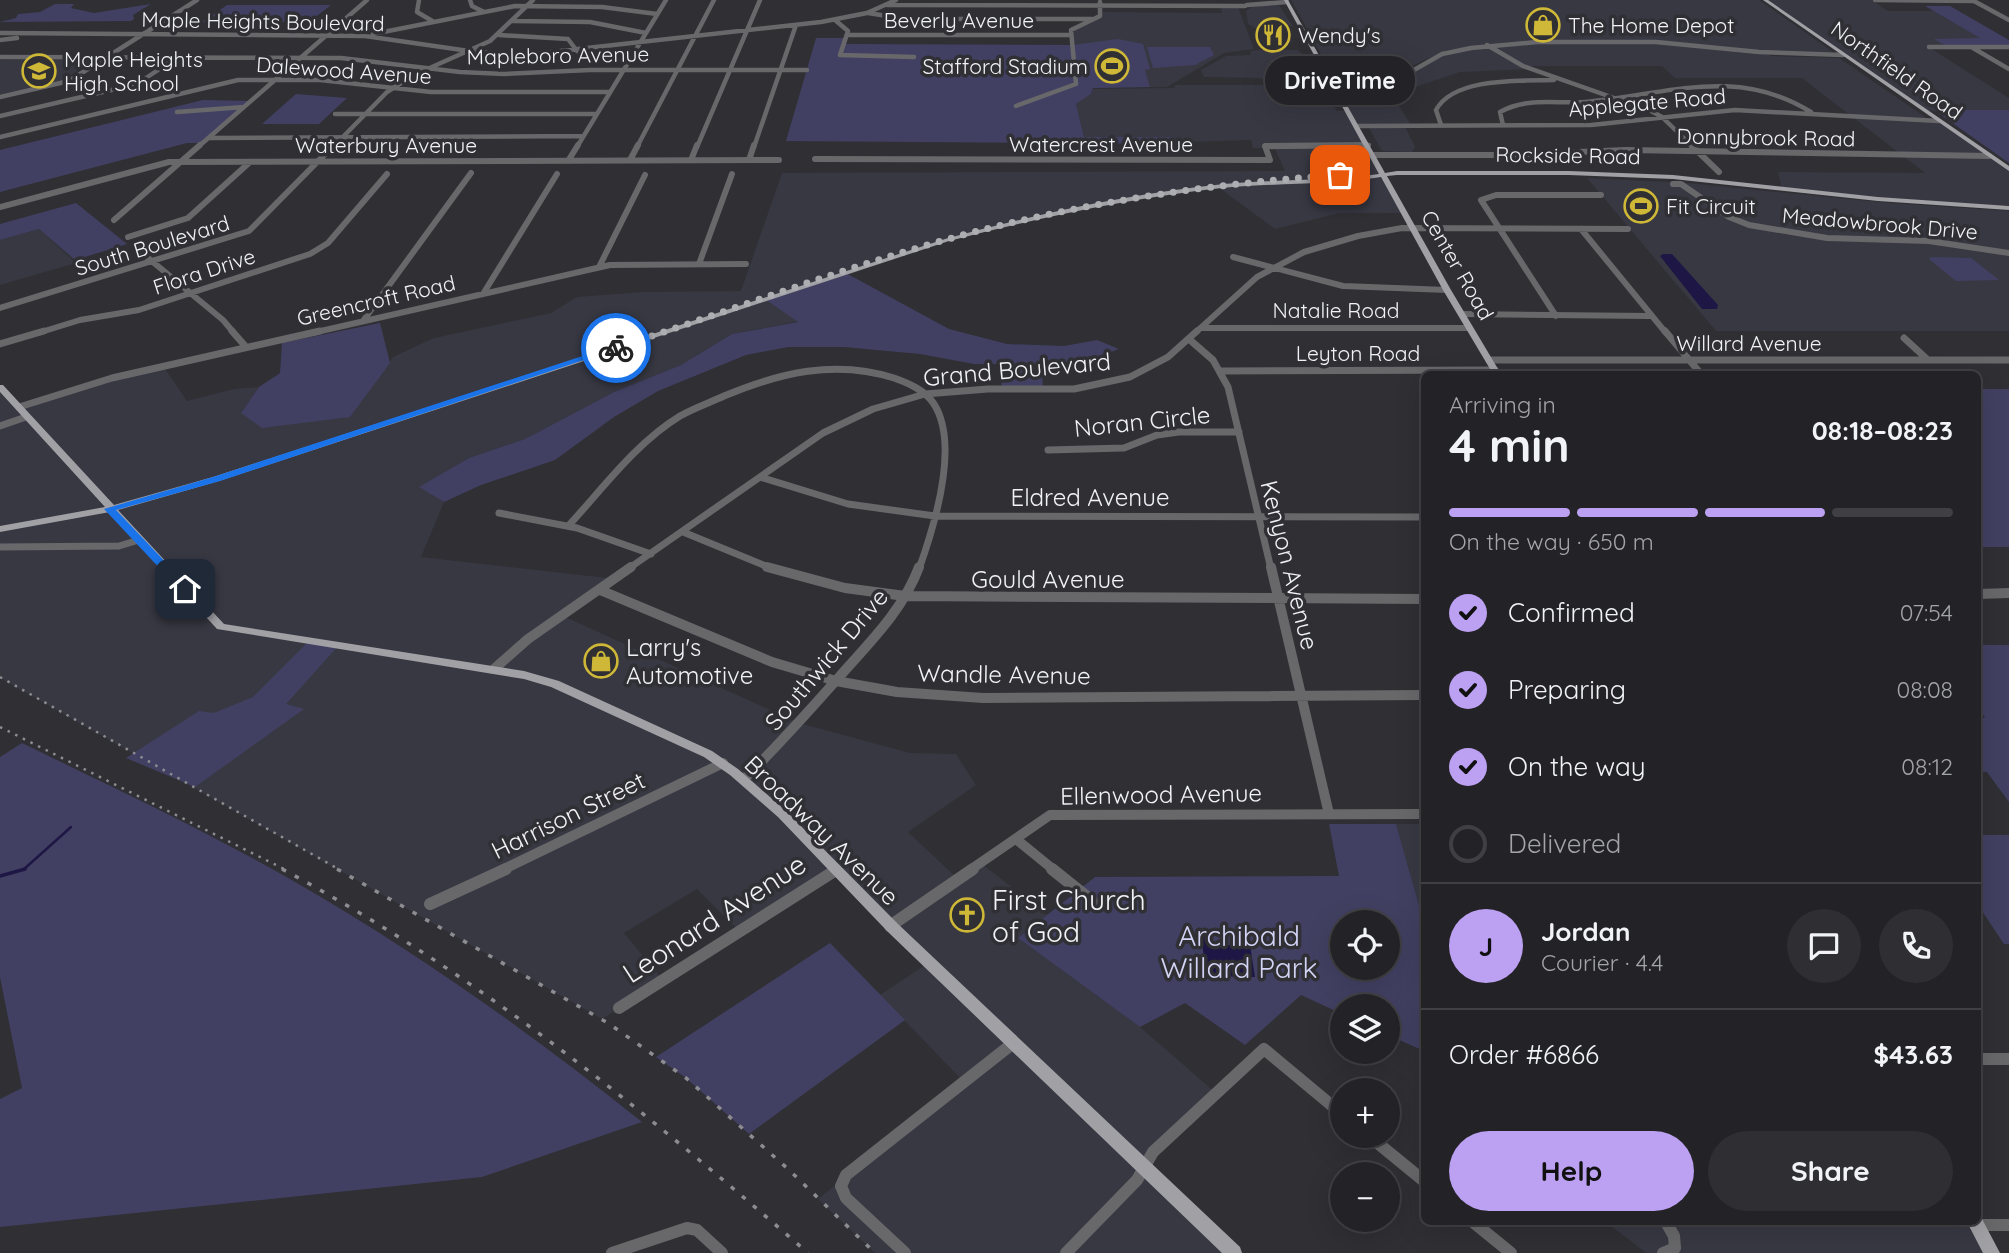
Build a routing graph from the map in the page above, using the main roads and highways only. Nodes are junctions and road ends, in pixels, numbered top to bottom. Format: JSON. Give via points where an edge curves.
{"nodes":[{"id":1,"x":1765,"y":0,"type":"edge"},
{"id":2,"x":1287,"y":1,"type":"edge"},
{"id":3,"x":2009,"y":169,"type":"edge"},
{"id":4,"x":1385,"y":176,"type":"junction"},
{"id":5,"x":2009,"y":207,"type":"edge"},
{"id":6,"x":1495,"y":371,"type":"edge"},
{"id":7,"x":0,"y":387,"type":"edge"},
{"id":8,"x":110,"y":509,"type":"junction"},
{"id":9,"x":0,"y":529,"type":"edge"},
{"id":10,"x":1977,"y":1225,"type":"edge"},
{"id":11,"x":1234,"y":1253,"type":"edge"},
{"id":12,"x":1992,"y":1253,"type":"edge"}],
"edges":[{"from":1,"to":3,"type":"main road","name":"Northfield Road"},
{"from":2,"to":4,"type":"main road","name":"Center Road"},
{"from":4,"to":5,"type":"main road","name":"Rockside Road","via":[[1675,181]]},
{"from":4,"to":6,"type":"main road","name":"Center Road"},
{"from":4,"to":8,"type":"main road","name":"Rockside Road","via":[[1227,186],[1092,206],[947,240],[243,470]]},
{"from":7,"to":8,"type":"main road","name":"Broadway Avenue"},
{"from":8,"to":9,"type":"main road","name":"Rockside Road"},
{"from":8,"to":11,"type":"main road","name":"Broadway Avenue","via":[[221,627],[494,669],[555,684],[723,763]]},
{"from":10,"to":12,"type":"main road"}]}
